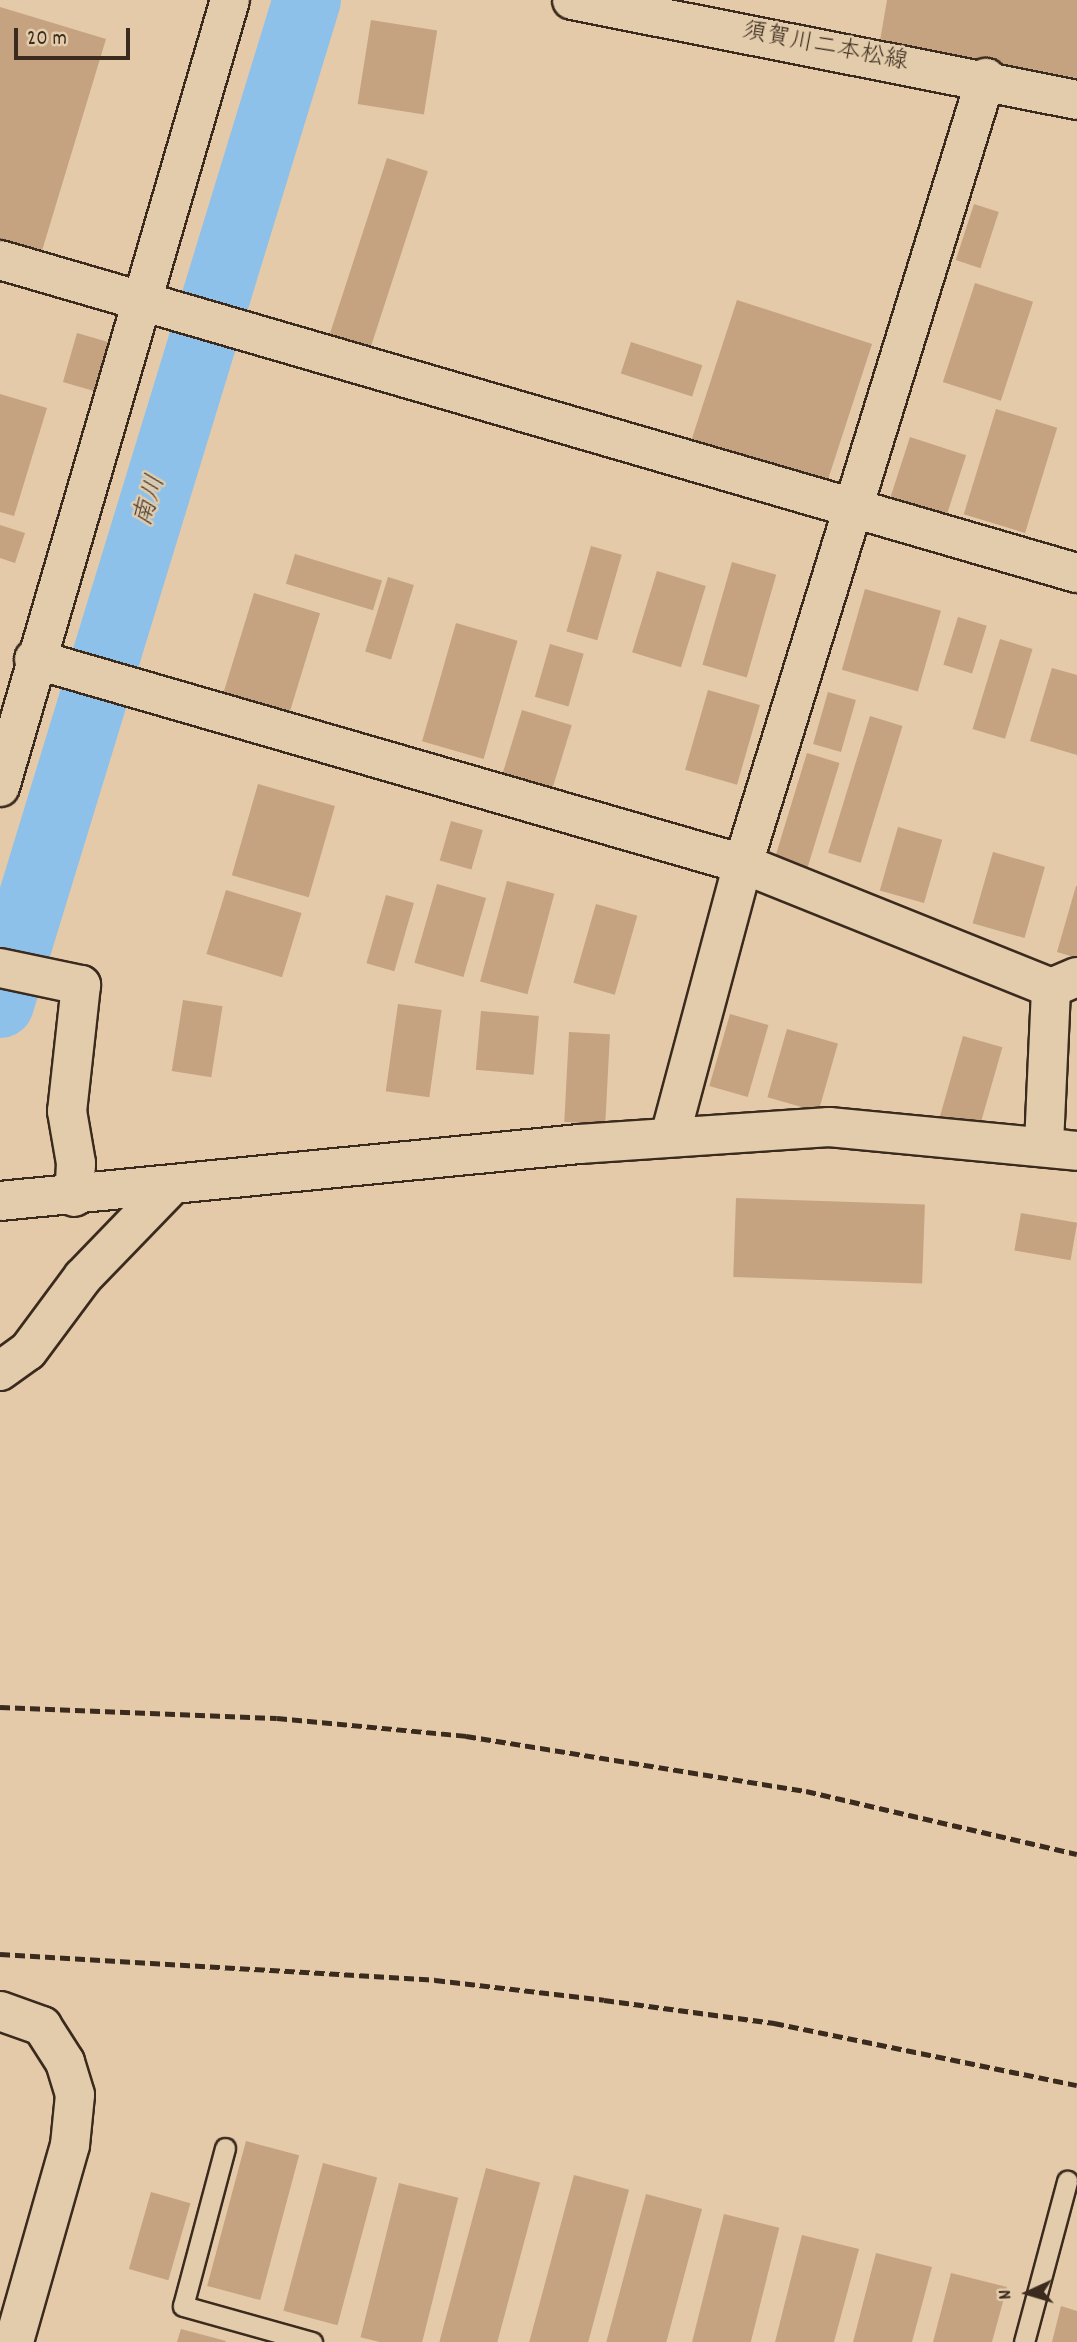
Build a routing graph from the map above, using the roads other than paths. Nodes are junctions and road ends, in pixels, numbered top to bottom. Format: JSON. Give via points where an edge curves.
{"nodes":[{"id":1,"x":230,"y":0,"type":"edge"},
{"id":2,"x":572,"y":0,"type":"edge"},
{"id":3,"x":986,"y":78,"type":"junction"},
{"id":4,"x":1077,"y":100,"type":"edge"},
{"id":5,"x":0,"y":260,"type":"edge"},
{"id":6,"x":154,"y":309,"type":"junction"},
{"id":7,"x":856,"y":505,"type":"junction"},
{"id":8,"x":1077,"y":573,"type":"edge"},
{"id":9,"x":44,"y":662,"type":"junction"},
{"id":10,"x":0,"y":787,"type":"edge"},
{"id":11,"x":743,"y":864,"type":"junction"},
{"id":12,"x":0,"y":968,"type":"edge"},
{"id":13,"x":1064,"y":982,"type":"edge"},
{"id":14,"x":670,"y":1136,"type":"junction"},
{"id":15,"x":1060,"y":1147,"type":"edge"},
{"id":16,"x":168,"y":1189,"type":"junction"},
{"id":17,"x":74,"y":1198,"type":"junction"},
{"id":18,"x":0,"y":1201,"type":"edge"},
{"id":19,"x":0,"y":1371,"type":"edge"},
{"id":20,"x":0,"y":2011,"type":"edge"},
{"id":21,"x":225,"y":2148,"type":"dead end"},
{"id":22,"x":1067,"y":2181,"type":"dead end"},
{"id":23,"x":14,"y":2342,"type":"edge"},
{"id":24,"x":312,"y":2342,"type":"edge"},
{"id":25,"x":1024,"y":2342,"type":"edge"}],
"edges":[{"from":1,"to":6,"type":"street"},
{"from":2,"to":3,"type":"street","name":"須賀川二本松線"},
{"from":3,"to":4,"type":"street","name":"須賀川二本松線"},
{"from":3,"to":7,"type":"street"},
{"from":5,"to":6,"type":"street"},
{"from":6,"to":7,"type":"street"},
{"from":6,"to":9,"type":"street"},
{"from":7,"to":8,"type":"street"},
{"from":7,"to":11,"type":"street"},
{"from":9,"to":10,"type":"street"},
{"from":9,"to":11,"type":"street"},
{"from":11,"to":13,"type":"street"},
{"from":11,"to":14,"type":"street"},
{"from":12,"to":17,"type":"street","via":[[82,985],[66,1111],[76,1163]]},
{"from":13,"to":15,"type":"street"},
{"from":14,"to":15,"type":"street","via":[[829,1127]]},
{"from":14,"to":16,"type":"street"},
{"from":16,"to":17,"type":"street"},
{"from":16,"to":19,"type":"street","via":[[83,1277],[28,1351]]},
{"from":17,"to":18,"type":"street"},
{"from":20,"to":23,"type":"street","via":[[41,2026],[65,2062],[75,2095],[70,2145]]},
{"from":21,"to":24,"type":"lane","via":[[183,2306]]},
{"from":22,"to":25,"type":"lane"}]}
